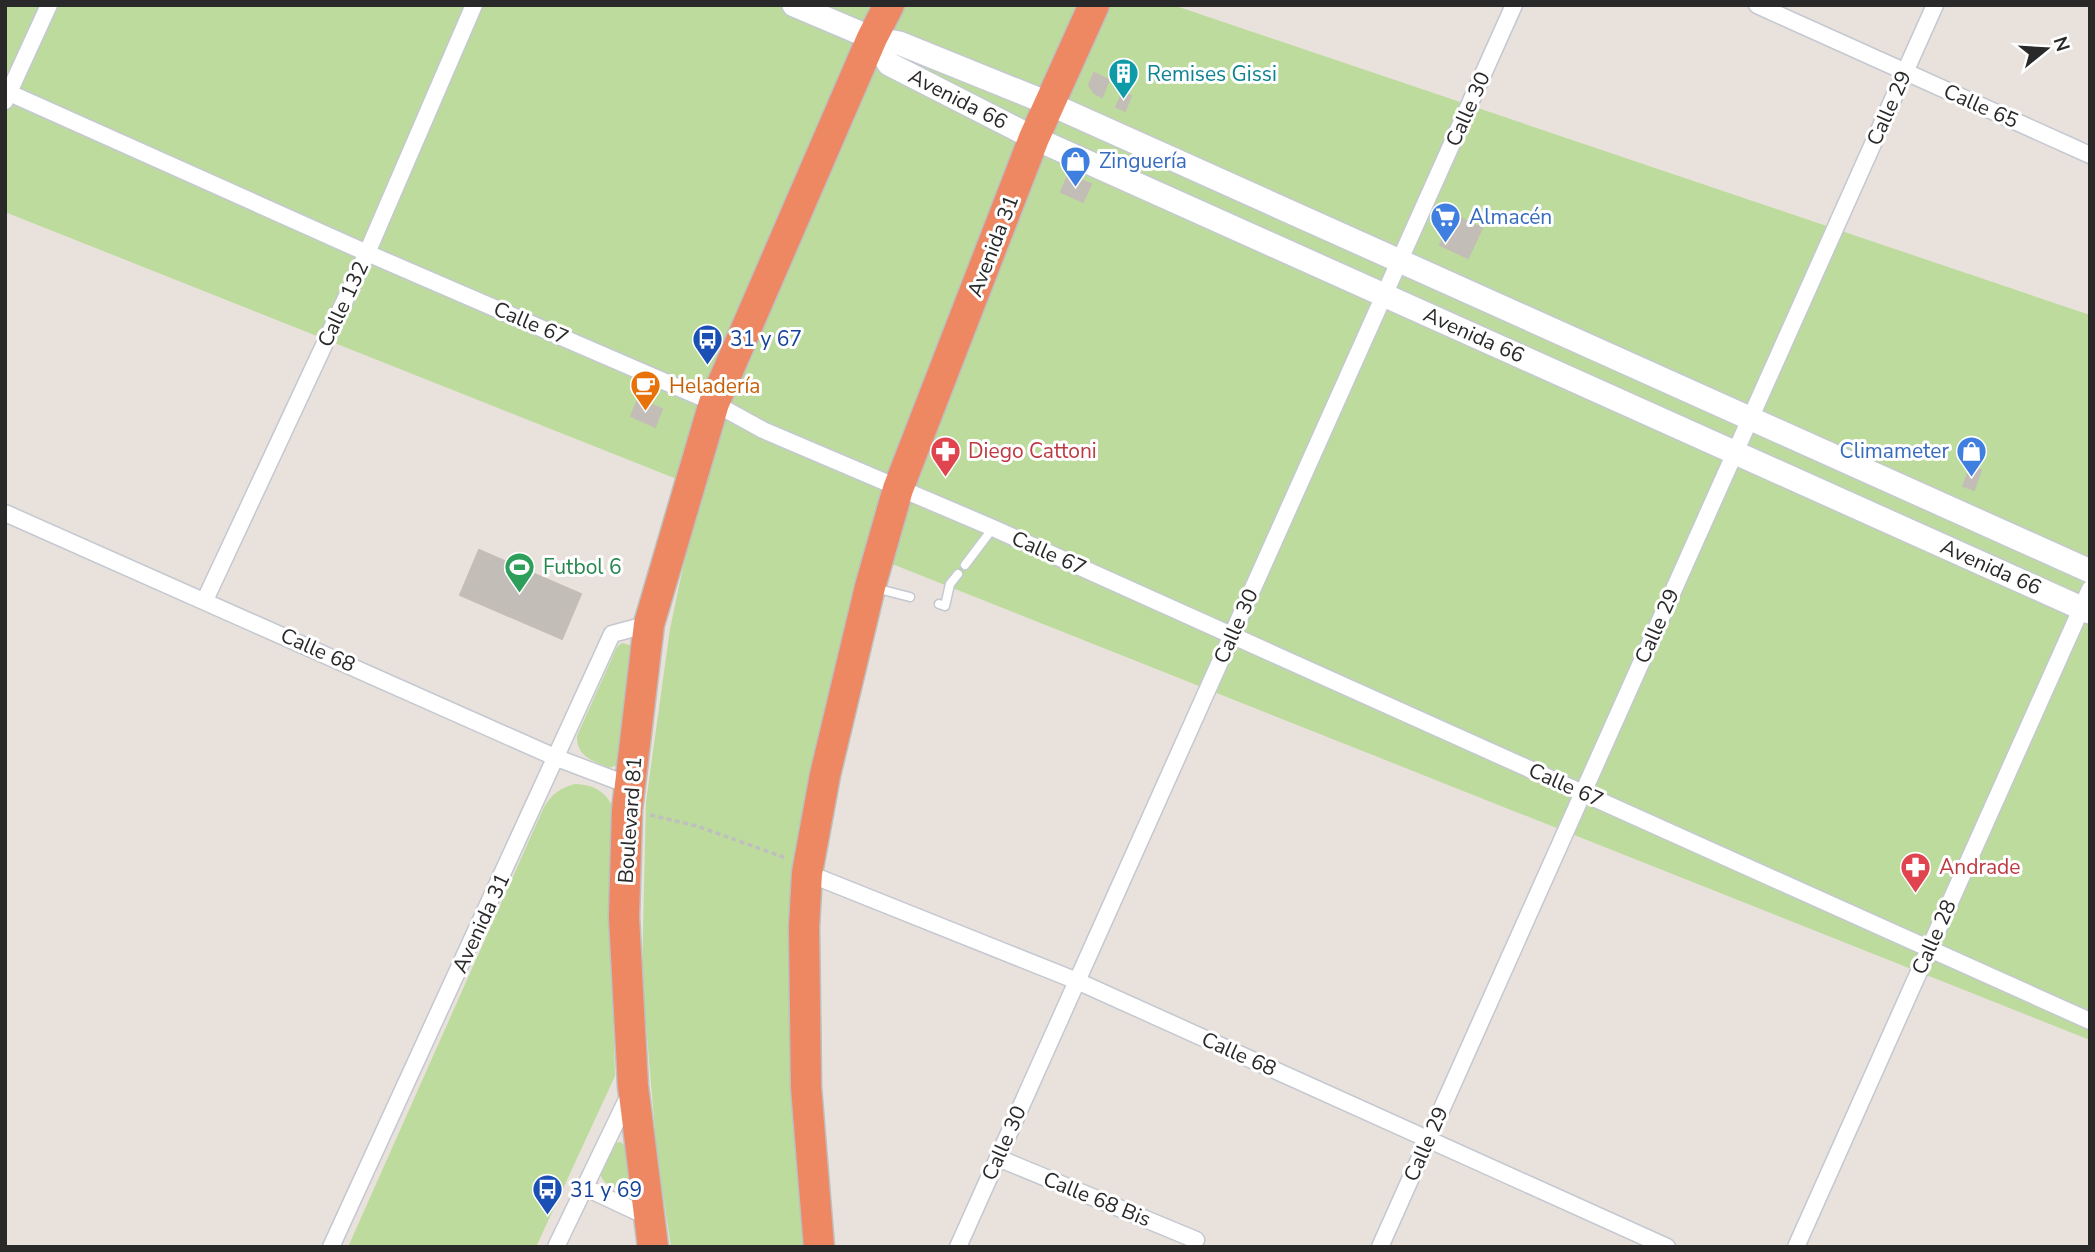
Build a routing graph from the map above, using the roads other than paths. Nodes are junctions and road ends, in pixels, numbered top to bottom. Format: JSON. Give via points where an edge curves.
{"nodes":[{"id":1,"x":49,"y":5,"type":"edge"},
{"id":2,"x":474,"y":5,"type":"edge"},
{"id":3,"x":794,"y":5,"type":"edge"},
{"id":4,"x":889,"y":5,"type":"edge"},
{"id":5,"x":1094,"y":5,"type":"edge"},
{"id":6,"x":1514,"y":5,"type":"edge"},
{"id":7,"x":1757,"y":5,"type":"edge"},
{"id":8,"x":1935,"y":5,"type":"edge"},
{"id":9,"x":872,"y":38,"type":"junction"},
{"id":10,"x":1905,"y":72,"type":"junction"},
{"id":11,"x":6,"y":95,"type":"edge"},
{"id":12,"x":1050,"y":104,"type":"junction"},
{"id":13,"x":1034,"y":138,"type":"junction"},
{"id":14,"x":2090,"y":155,"type":"edge"},
{"id":15,"x":367,"y":253,"type":"junction"},
{"id":16,"x":1399,"y":261,"type":"junction"},
{"id":17,"x":1384,"y":295,"type":"junction"},
{"id":18,"x":714,"y":402,"type":"junction"},
{"id":19,"x":1750,"y":418,"type":"junction"},
{"id":20,"x":1735,"y":453,"type":"junction"},
{"id":21,"x":898,"y":489,"type":"junction"},
{"id":22,"x":5,"y":513,"type":"edge"},
{"id":23,"x":993,"y":528,"type":"junction"},
{"id":24,"x":965,"y":565,"type":"dead end"},
{"id":25,"x":2090,"y":571,"type":"edge"},
{"id":26,"x":958,"y":574,"type":"dead end"},
{"id":27,"x":870,"y":587,"type":"junction"},
{"id":28,"x":910,"y":597,"type":"dead end"},
{"id":29,"x":205,"y":600,"type":"junction"},
{"id":30,"x":2087,"y":603,"type":"edge"},
{"id":31,"x":939,"y":604,"type":"dead end"},
{"id":32,"x":649,"y":624,"type":"junction"},
{"id":33,"x":1232,"y":635,"type":"junction"},
{"id":34,"x":557,"y":758,"type":"junction"},
{"id":35,"x":1583,"y":793,"type":"junction"},
{"id":36,"x":629,"y":798,"type":"junction"},
{"id":37,"x":807,"y":870,"type":"junction"},
{"id":38,"x":1929,"y":948,"type":"junction"},
{"id":39,"x":1077,"y":981,"type":"junction"},
{"id":40,"x":2090,"y":1021,"type":"edge"},
{"id":41,"x":633,"y":1086,"type":"junction"},
{"id":42,"x":1428,"y":1139,"type":"junction"},
{"id":43,"x":998,"y":1158,"type":"junction"},
{"id":44,"x":584,"y":1187,"type":"junction"},
{"id":45,"x":648,"y":1217,"type":"junction"},
{"id":46,"x":1196,"y":1240,"type":"dead end"},
{"id":47,"x":331,"y":1247,"type":"edge"},
{"id":48,"x":556,"y":1247,"type":"edge"},
{"id":49,"x":653,"y":1247,"type":"edge"},
{"id":50,"x":819,"y":1247,"type":"edge"},
{"id":51,"x":958,"y":1247,"type":"edge"},
{"id":52,"x":1380,"y":1247,"type":"edge"},
{"id":53,"x":1667,"y":1247,"type":"edge"},
{"id":54,"x":1796,"y":1247,"type":"edge"}],
"edges":[{"from":1,"to":11,"type":"street"},
{"from":2,"to":15,"type":"street","name":"Calle 132"},
{"from":3,"to":9,"type":"main road","name":"Avenida 66"},
{"from":4,"to":9,"type":"highway"},
{"from":5,"to":12,"type":"highway","name":"Avenida 31"},
{"from":6,"to":16,"type":"street","name":"Calle 30"},
{"from":7,"to":10,"type":"street","name":"Calle 65"},
{"from":8,"to":10,"type":"street","name":"Calle 29"},
{"from":9,"to":12,"type":"main road","name":"Avenida 66","via":[[899,43]]},
{"from":9,"to":13,"type":"main road","name":"Avenida 66","via":[[890,64]]},
{"from":9,"to":18,"type":"highway"},
{"from":10,"to":14,"type":"street","name":"Calle 65"},
{"from":10,"to":19,"type":"street","name":"Calle 29"},
{"from":11,"to":15,"type":"street","name":"Calle 67"},
{"from":12,"to":13,"type":"highway","name":"Avenida 31"},
{"from":12,"to":16,"type":"main road","name":"Avenida 66"},
{"from":13,"to":17,"type":"main road","name":"Avenida 66"},
{"from":13,"to":21,"type":"highway","name":"Avenida 31"},
{"from":15,"to":18,"type":"street","name":"Calle 67"},
{"from":15,"to":29,"type":"street","name":"Calle 132"},
{"from":16,"to":17,"type":"street","name":"Calle 30"},
{"from":16,"to":19,"type":"main road","name":"Avenida 66"},
{"from":17,"to":20,"type":"main road","name":"Avenida 66"},
{"from":17,"to":33,"type":"street","name":"Calle 30"},
{"from":18,"to":21,"type":"street","name":"Calle 67","via":[[764,430]]},
{"from":18,"to":32,"type":"highway","name":"Boulevard 81"},
{"from":19,"to":20,"type":"street","name":"Calle 29"},
{"from":19,"to":25,"type":"main road","name":"Avenida 66"},
{"from":20,"to":30,"type":"main road","name":"Avenida 66"},
{"from":20,"to":35,"type":"street","name":"Calle 29"},
{"from":21,"to":23,"type":"street","name":"Calle 67"},
{"from":21,"to":27,"type":"highway"},
{"from":22,"to":29,"type":"street","name":"Calle 68"},
{"from":23,"to":24,"type":"lane"},
{"from":23,"to":33,"type":"street","name":"Calle 67"},
{"from":26,"to":31,"type":"lane","via":[[950,584],[945,606]]},
{"from":27,"to":28,"type":"lane"},
{"from":27,"to":37,"type":"highway"},
{"from":29,"to":34,"type":"street","name":"Calle 68"},
{"from":30,"to":38,"type":"street","name":"Calle 28"},
{"from":32,"to":34,"type":"street","name":"Avenida 31","via":[[612,634]]},
{"from":32,"to":36,"type":"highway","name":"Boulevard 81"},
{"from":33,"to":35,"type":"street","name":"Calle 67"},
{"from":33,"to":39,"type":"street","name":"Calle 30"},
{"from":34,"to":36,"type":"street","name":"Calle 68"},
{"from":34,"to":47,"type":"street","name":"Avenida 31"},
{"from":35,"to":38,"type":"street","name":"Calle 67"},
{"from":35,"to":42,"type":"street","name":"Calle 29"},
{"from":36,"to":41,"type":"highway","name":"Boulevard 81","via":[[624,917]]},
{"from":37,"to":39,"type":"street","name":"Calle 68"},
{"from":37,"to":50,"type":"highway","via":[[806,1087]]},
{"from":38,"to":40,"type":"street","name":"Calle 67"},
{"from":38,"to":54,"type":"street","name":"Calle 28"},
{"from":39,"to":42,"type":"street","name":"Calle 68"},
{"from":39,"to":43,"type":"street","name":"Calle 30"},
{"from":41,"to":44,"type":"street"},
{"from":41,"to":45,"type":"highway","name":"Boulevard 81"},
{"from":42,"to":52,"type":"street","name":"Calle 29"},
{"from":42,"to":53,"type":"street","name":"Calle 68"},
{"from":43,"to":46,"type":"street","name":"Calle 68 Bis"},
{"from":43,"to":51,"type":"street","name":"Calle 30"},
{"from":44,"to":45,"type":"street"},
{"from":44,"to":48,"type":"street"},
{"from":45,"to":49,"type":"highway","name":"Boulevard 81"}]}
